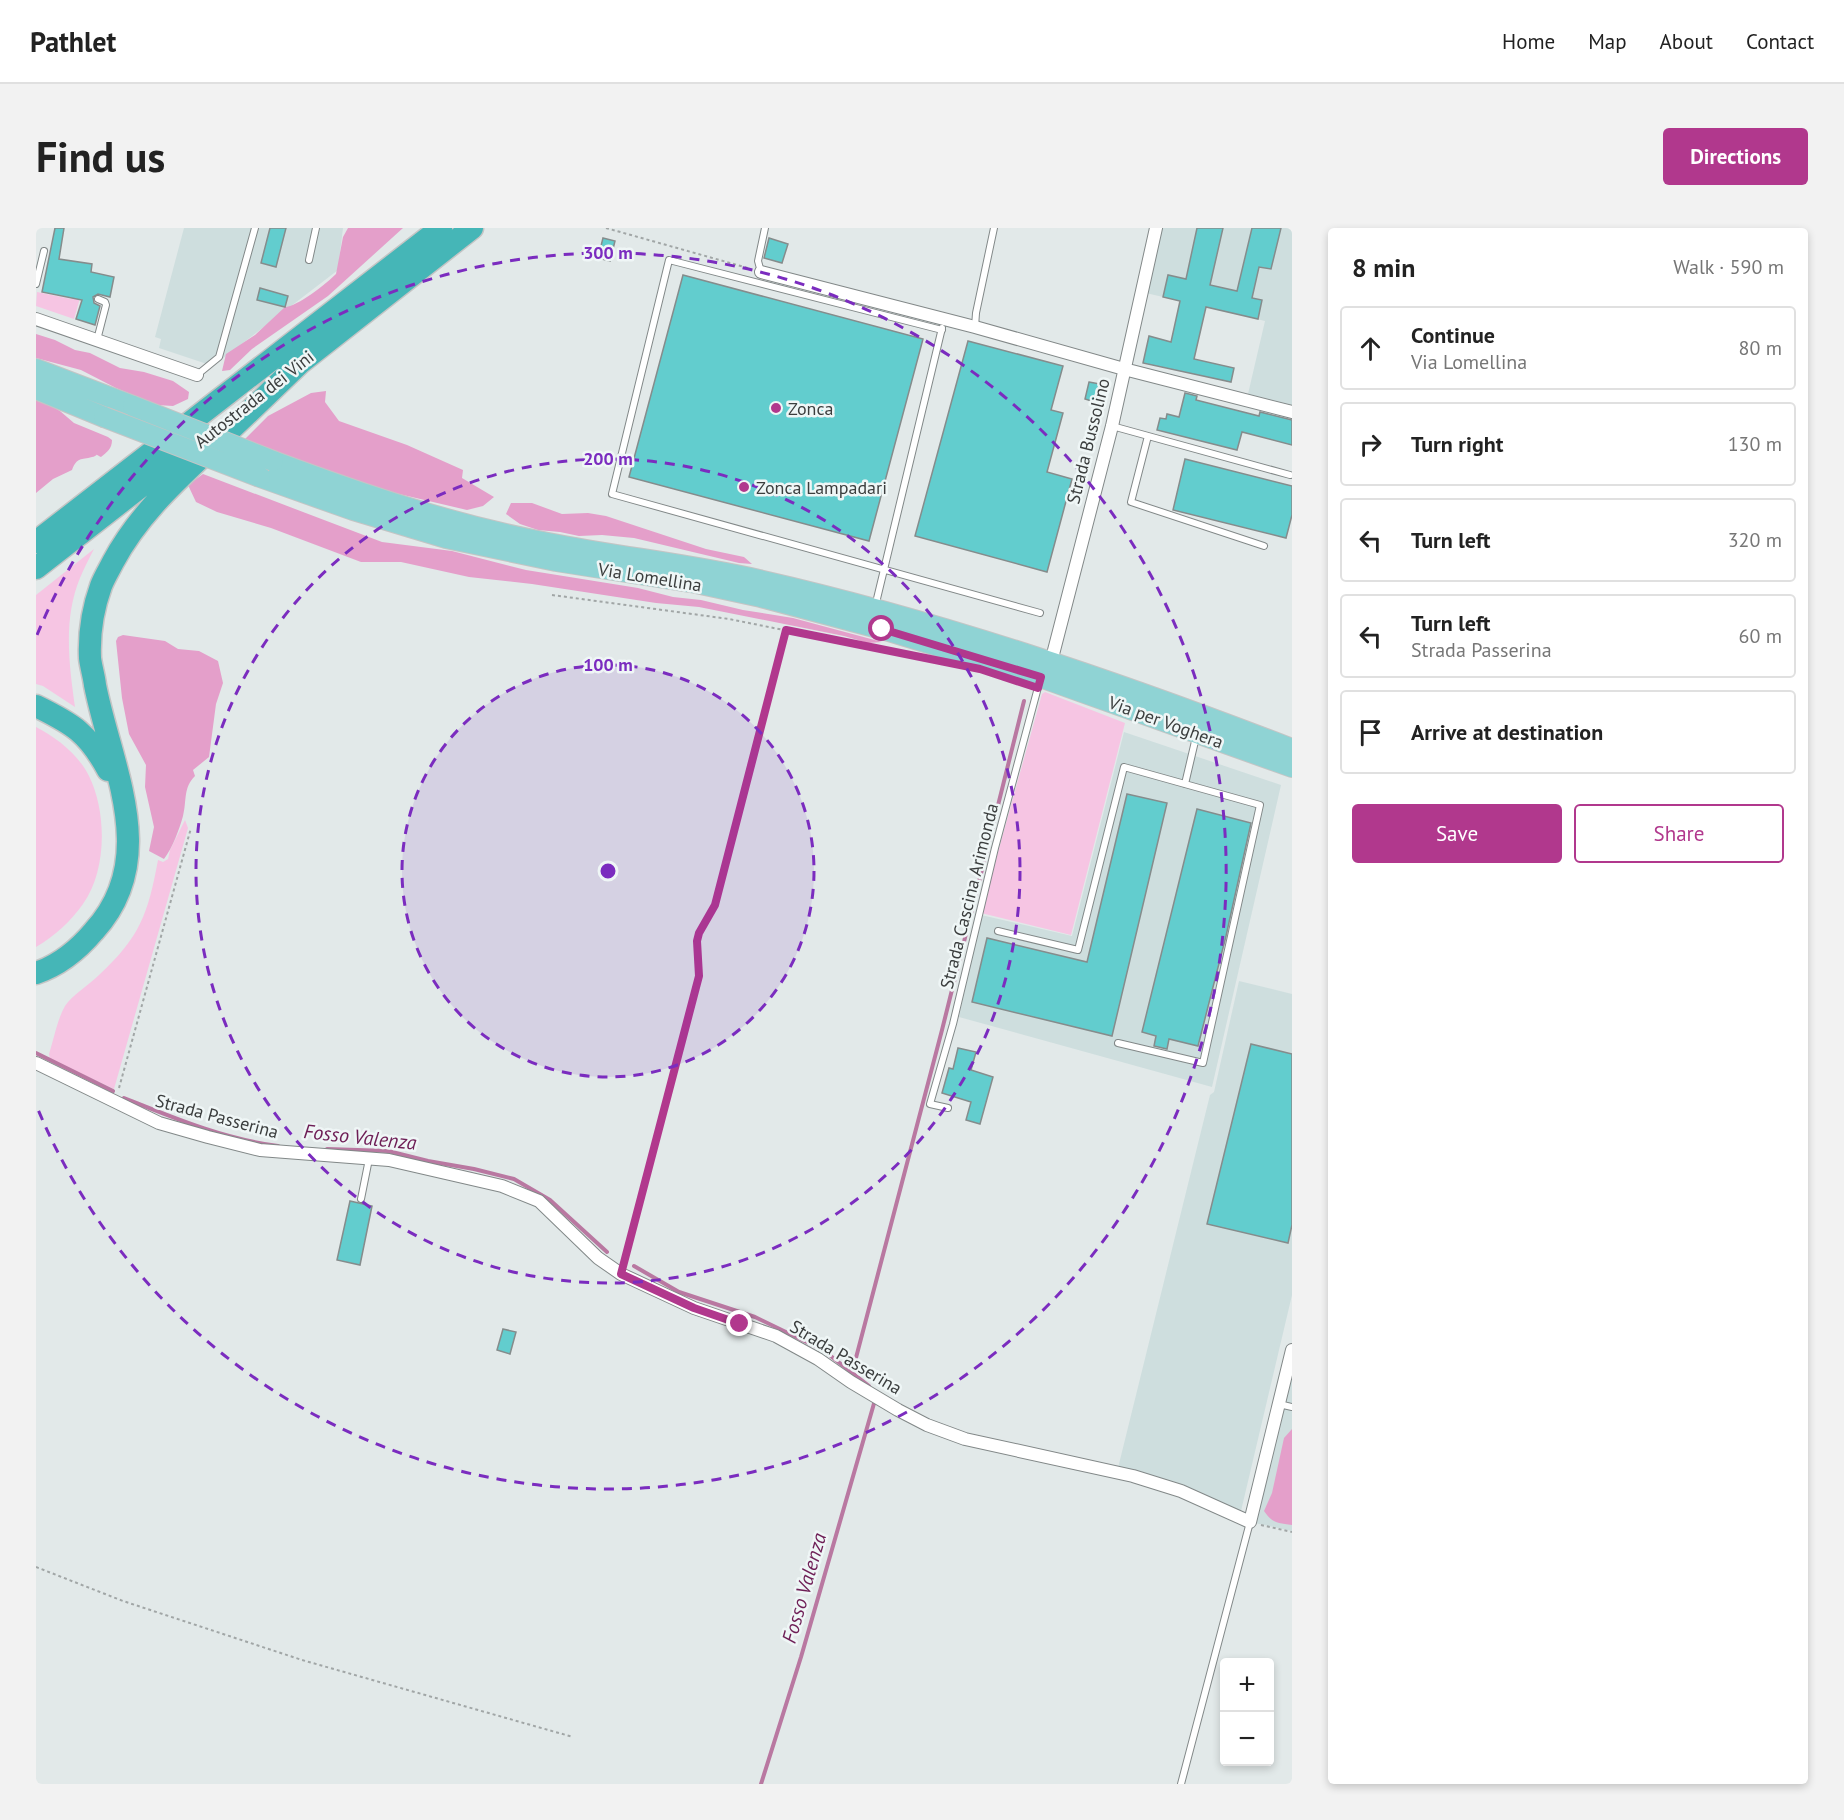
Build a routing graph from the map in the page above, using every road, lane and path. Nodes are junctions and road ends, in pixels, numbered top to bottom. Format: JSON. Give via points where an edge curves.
{"nodes":[{"id":1,"x":255,"y":228,"type":"edge"},
{"id":2,"x":316,"y":228,"type":"edge"},
{"id":3,"x":441,"y":228,"type":"edge"},
{"id":4,"x":472,"y":228,"type":"edge"},
{"id":5,"x":606,"y":228,"type":"edge"},
{"id":6,"x":765,"y":228,"type":"edge"},
{"id":7,"x":994,"y":228,"type":"edge"},
{"id":8,"x":1156,"y":228,"type":"edge"},
{"id":9,"x":44,"y":251,"type":"dead end"},
{"id":10,"x":309,"y":260,"type":"dead end"},
{"id":11,"x":761,"y":272,"type":"junction"},
{"id":12,"x":36,"y":284,"type":"edge"},
{"id":13,"x":98,"y":299,"type":"dead end"},
{"id":14,"x":36,"y":319,"type":"edge"},
{"id":15,"x":942,"y":324,"type":"junction"},
{"id":16,"x":975,"y":327,"type":"junction"},
{"id":17,"x":98,"y":340,"type":"junction"},
{"id":18,"x":302,"y":362,"type":"junction"},
{"id":19,"x":36,"y":369,"type":"edge"},
{"id":20,"x":1124,"y":369,"type":"junction"},
{"id":21,"x":197,"y":375,"type":"joint"},
{"id":22,"x":36,"y":389,"type":"edge"},
{"id":23,"x":1292,"y":412,"type":"edge"},
{"id":24,"x":1112,"y":426,"type":"junction"},
{"id":25,"x":1148,"y":436,"type":"junction"},
{"id":26,"x":1290,"y":475,"type":"dead end"},
{"id":27,"x":109,"y":486,"type":"junction"},
{"id":28,"x":36,"y":534,"type":"edge"},
{"id":29,"x":36,"y":542,"type":"edge"},
{"id":30,"x":1264,"y":546,"type":"dead end"},
{"id":31,"x":36,"y":568,"type":"edge"},
{"id":32,"x":884,"y":570,"type":"junction"},
{"id":33,"x":552,"y":595,"type":"dead end"},
{"id":34,"x":874,"y":610,"type":"junction"},
{"id":35,"x":1040,"y":613,"type":"dead end"},
{"id":36,"x":786,"y":630,"type":"junction"},
{"id":37,"x":902,"y":653,"type":"dead end"},
{"id":38,"x":1044,"y":666,"type":"junction"},
{"id":39,"x":36,"y":706,"type":"edge"},
{"id":40,"x":1197,"y":733,"type":"junction"},
{"id":41,"x":1292,"y":749,"type":"edge"},
{"id":42,"x":1292,"y":768,"type":"edge"},
{"id":43,"x":1185,"y":784,"type":"junction"},
{"id":44,"x":126,"y":806,"type":"junction"},
{"id":45,"x":191,"y":828,"type":"dead end"},
{"id":46,"x":998,"y":931,"type":"dead end"},
{"id":47,"x":36,"y":973,"type":"edge"},
{"id":48,"x":1118,"y":1043,"type":"dead end"},
{"id":49,"x":36,"y":1063,"type":"edge"},
{"id":50,"x":115,"y":1103,"type":"junction"},
{"id":51,"x":948,"y":1108,"type":"dead end"},
{"id":52,"x":369,"y":1159,"type":"junction"},
{"id":53,"x":361,"y":1199,"type":"dead end"},
{"id":54,"x":621,"y":1274,"type":"junction"},
{"id":55,"x":1292,"y":1350,"type":"edge"},
{"id":56,"x":1279,"y":1404,"type":"junction"},
{"id":57,"x":1292,"y":1407,"type":"edge"},
{"id":58,"x":1250,"y":1522,"type":"junction"},
{"id":59,"x":1292,"y":1532,"type":"edge"},
{"id":60,"x":36,"y":1567,"type":"edge"},
{"id":61,"x":573,"y":1737,"type":"dead end"},
{"id":62,"x":1181,"y":1784,"type":"edge"}],
"edges":[{"from":1,"to":21,"type":"lane","via":[[219,357]]},
{"from":2,"to":10,"type":"lane"},
{"from":3,"to":27,"type":"highway","name":"Autostrada dei Vini"},
{"from":4,"to":18,"type":"highway","name":"Autostrada dei Vini"},
{"from":5,"to":11,"type":"path"},
{"from":6,"to":11,"type":"lane","via":[[758,261]]},
{"from":7,"to":16,"type":"lane"},
{"from":8,"to":20,"type":"street","name":"Strada Bussolino"},
{"from":9,"to":12,"type":"lane"},
{"from":11,"to":15,"type":"street"},
{"from":13,"to":17,"type":"lane","via":[[106,305]]},
{"from":14,"to":17,"type":"street"},
{"from":15,"to":16,"type":"street"},
{"from":15,"to":32,"type":"lane"},
{"from":15,"to":32,"type":"lane","via":[[669,260],[612,494]]},
{"from":16,"to":20,"type":"street"},
{"from":17,"to":21,"type":"street"},
{"from":18,"to":31,"type":"highway","name":"Autostrada dei Vini"},
{"from":18,"to":44,"type":"highway","via":[[142,515],[101,586],[92,624],[90,658]]},
{"from":19,"to":34,"type":"main road","name":"Via Lomellina","bridge":true,"via":[[364,495],[459,523],[549,543],[712,570]]},
{"from":20,"to":23,"type":"street"},
{"from":20,"to":24,"type":"street","name":"Strada Bussolino"},
{"from":22,"to":38,"type":"main road","name":"Via Lomellina","bridge":true,"via":[[260,477],[446,538],[556,561],[696,583]]},
{"from":24,"to":25,"type":"lane"},
{"from":24,"to":38,"type":"street","name":"Strada Bussolino"},
{"from":25,"to":26,"type":"lane"},
{"from":25,"to":30,"type":"lane","via":[[1131,502]]},
{"from":27,"to":28,"type":"highway"},
{"from":27,"to":29,"type":"highway","name":"Autostrada dei Vini"},
{"from":32,"to":34,"type":"lane"},
{"from":32,"to":35,"type":"lane"},
{"from":33,"to":36,"type":"path"},
{"from":34,"to":38,"type":"main road","name":"Via Lomellina"},
{"from":36,"to":37,"type":"path"},
{"from":36,"to":54,"type":"path","via":[[715,905],[699,933],[699,976]]},
{"from":38,"to":40,"type":"main road","name":"Via per Voghera"},
{"from":38,"to":41,"type":"main road","name":"Via per Voghera","via":[[1197,712]]},
{"from":38,"to":51,"type":"lane","name":"Strada Cascina Arimonda","via":[[930,1104]]},
{"from":39,"to":44,"type":"highway","via":[[74,727],[95,746]]},
{"from":40,"to":42,"type":"main road","name":"Via per Voghera"},
{"from":40,"to":43,"type":"lane"},
{"from":43,"to":46,"type":"lane","via":[[1124,767],[1078,950]]},
{"from":43,"to":48,"type":"lane","via":[[1260,805],[1203,1063]]},
{"from":44,"to":47,"type":"highway","via":[[129,852],[124,876],[108,913],[73,953]]},
{"from":45,"to":50,"type":"path"},
{"from":49,"to":50,"type":"street","name":"Strada Passerina"},
{"from":50,"to":52,"type":"street","name":"Strada Passerina","via":[[159,1123],[260,1150]]},
{"from":52,"to":53,"type":"lane"},
{"from":52,"to":54,"type":"street","name":"Strada Passerina","via":[[502,1186],[539,1201],[598,1258]]},
{"from":54,"to":58,"type":"street","name":"Strada Passerina","via":[[694,1308],[776,1336],[927,1425],[965,1439],[1133,1476],[1181,1491]]},
{"from":55,"to":56,"type":"street"},
{"from":56,"to":57,"type":"lane"},
{"from":56,"to":58,"type":"street"},
{"from":58,"to":59,"type":"path"},
{"from":58,"to":62,"type":"lane"},
{"from":60,"to":61,"type":"path","via":[[302,1660]]}]}
